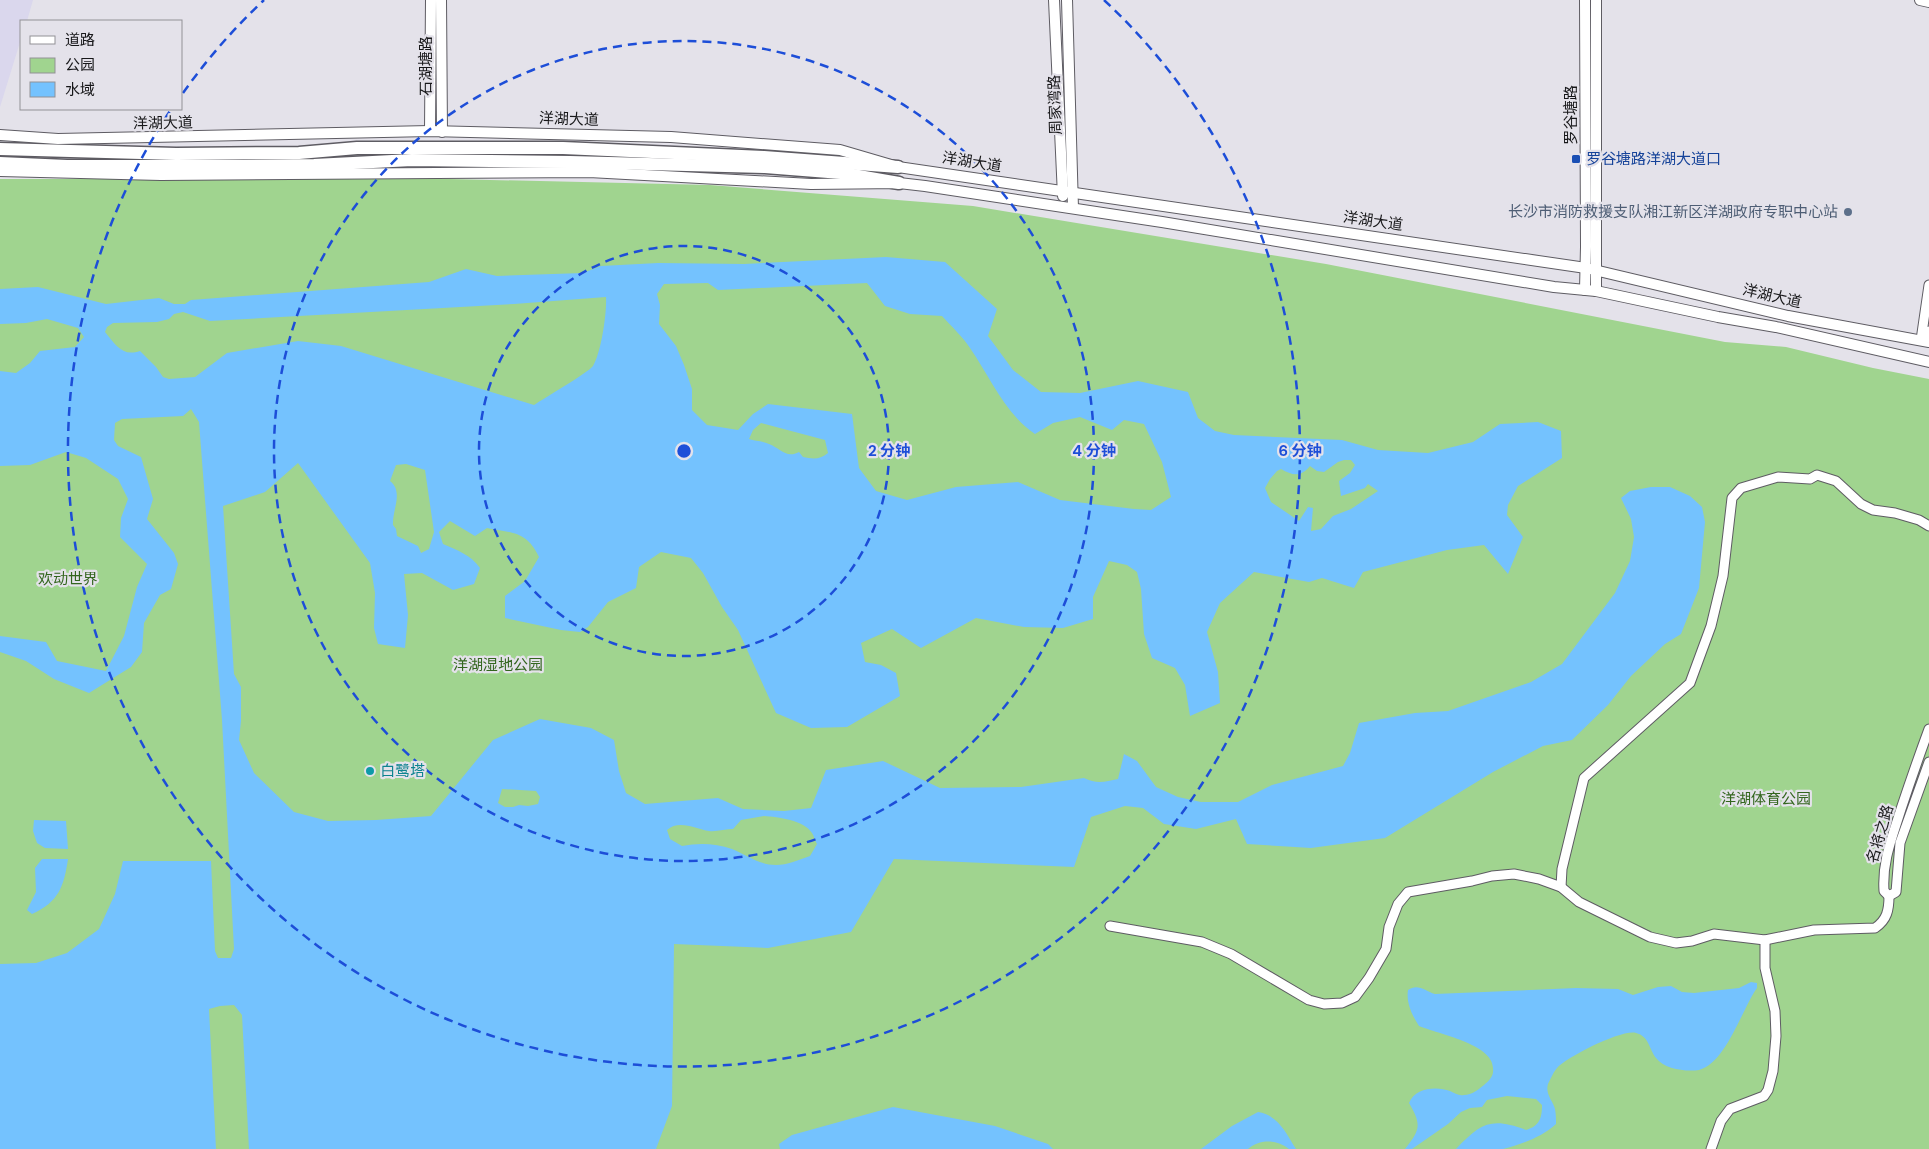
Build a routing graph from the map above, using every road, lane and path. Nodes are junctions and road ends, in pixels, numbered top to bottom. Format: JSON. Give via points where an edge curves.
{"nodes":[{"id":1,"x":431,"y":0,"type":"edge"},
{"id":2,"x":441,"y":0,"type":"edge"},
{"id":3,"x":1054,"y":0,"type":"edge"},
{"id":4,"x":1067,"y":0,"type":"edge"},
{"id":5,"x":1585,"y":0,"type":"edge"},
{"id":6,"x":1596,"y":0,"type":"edge"},
{"id":7,"x":1920,"y":0,"type":"edge"},
{"id":8,"x":1929,"y":2,"type":"edge"},
{"id":9,"x":430,"y":131,"type":"junction"},
{"id":10,"x":442,"y":132,"type":"junction"},
{"id":11,"x":0,"y":134,"type":"edge"},
{"id":12,"x":0,"y":149,"type":"edge"},
{"id":13,"x":0,"y":162,"type":"edge"},
{"id":14,"x":764,"y":162,"type":"junction"},
{"id":15,"x":898,"y":166,"type":"junction"},
{"id":16,"x":0,"y":171,"type":"edge"},
{"id":17,"x":899,"y":183,"type":"junction"},
{"id":18,"x":1068,"y":192,"type":"junction"},
{"id":19,"x":1068,"y":208,"type":"junction"},
{"id":20,"x":1591,"y":269,"type":"junction"},
{"id":21,"x":1929,"y":285,"type":"edge"},
{"id":22,"x":1585,"y":290,"type":"junction"},
{"id":23,"x":1596,"y":292,"type":"junction"},
{"id":24,"x":1927,"y":338,"type":"edge"},
{"id":25,"x":1929,"y":362,"type":"edge"},
{"id":26,"x":1929,"y":526,"type":"edge"},
{"id":27,"x":1929,"y":729,"type":"edge"},
{"id":28,"x":1929,"y":762,"type":"edge"},
{"id":29,"x":1561,"y":887,"type":"junction"},
{"id":30,"x":1889,"y":896,"type":"junction"},
{"id":31,"x":1110,"y":926,"type":"dead end"},
{"id":32,"x":1765,"y":940,"type":"junction"},
{"id":33,"x":1711,"y":1149,"type":"edge"}],
"edges":[{"from":1,"to":9,"type":"main road","name":"石湖塘路"},
{"from":2,"to":10,"type":"main road","name":"石湖塘路"},
{"from":3,"to":18,"type":"main road","name":"周家湾路"},
{"from":4,"to":18,"type":"main road","name":"周家湾路"},
{"from":5,"to":20,"type":"main road","name":"罗谷塘路"},
{"from":6,"to":20,"type":"main road","name":"罗谷塘路"},
{"from":7,"to":8,"type":"main road"},
{"from":9,"to":10,"type":"main road","name":"洋湖大道"},
{"from":9,"to":11,"type":"main road","name":"洋湖大道","via":[[68,139]]},
{"from":10,"to":15,"type":"main road","name":"洋湖大道","via":[[754,142],[840,150]]},
{"from":12,"to":14,"type":"highway","via":[[176,154],[299,153],[356,148],[563,148]]},
{"from":13,"to":14,"type":"highway","via":[[67,166],[314,165],[422,160]]},
{"from":14,"to":15,"type":"highway"},
{"from":14,"to":17,"type":"highway"},
{"from":15,"to":18,"type":"main road","name":"洋湖大道"},
{"from":16,"to":17,"type":"main road","name":"洋湖大道","via":[[162,176],[589,172],[811,184]]},
{"from":17,"to":19,"type":"main road","name":"洋湖大道"},
{"from":18,"to":19,"type":"main road","name":"周家湾路"},
{"from":18,"to":20,"type":"main road","name":"洋湖大道"},
{"from":19,"to":22,"type":"main road","name":"洋湖大道"},
{"from":20,"to":22,"type":"main road","name":"罗谷塘路"},
{"from":20,"to":23,"type":"main road"},
{"from":20,"to":24,"type":"main road","name":"洋湖大道","via":[[1788,316]]},
{"from":21,"to":24,"type":"street"},
{"from":22,"to":23,"type":"main road","name":"洋湖大道"},
{"from":23,"to":25,"type":"main road","name":"洋湖大道","via":[[1776,327]]},
{"from":26,"to":29,"type":"street","via":[[1895,513],[1873,510],[1861,504],[1836,481],[1817,475],[1810,479],[1778,477],[1741,488],[1732,498],[1723,576],[1712,626],[1690,683],[1584,778],[1562,869]]},
{"from":27,"to":30,"type":"street","name":"名将之路","via":[[1883,873],[1884,891]]},
{"from":28,"to":30,"type":"street","name":"名将之路","via":[[1900,843],[1896,892]]},
{"from":29,"to":31,"type":"street","via":[[1514,874],[1408,892],[1398,904],[1389,928],[1386,950],[1355,997],[1342,1003],[1324,1004],[1309,1000],[1231,954],[1202,942]]},
{"from":29,"to":32,"type":"street","via":[[1579,902],[1650,937],[1676,943],[1714,934]]},
{"from":30,"to":32,"type":"street","via":[[1889,910],[1875,928],[1814,930]]},
{"from":32,"to":33,"type":"street","via":[[1765,968],[1775,1011],[1773,1071],[1764,1096],[1730,1110],[1720,1121]]}]}
